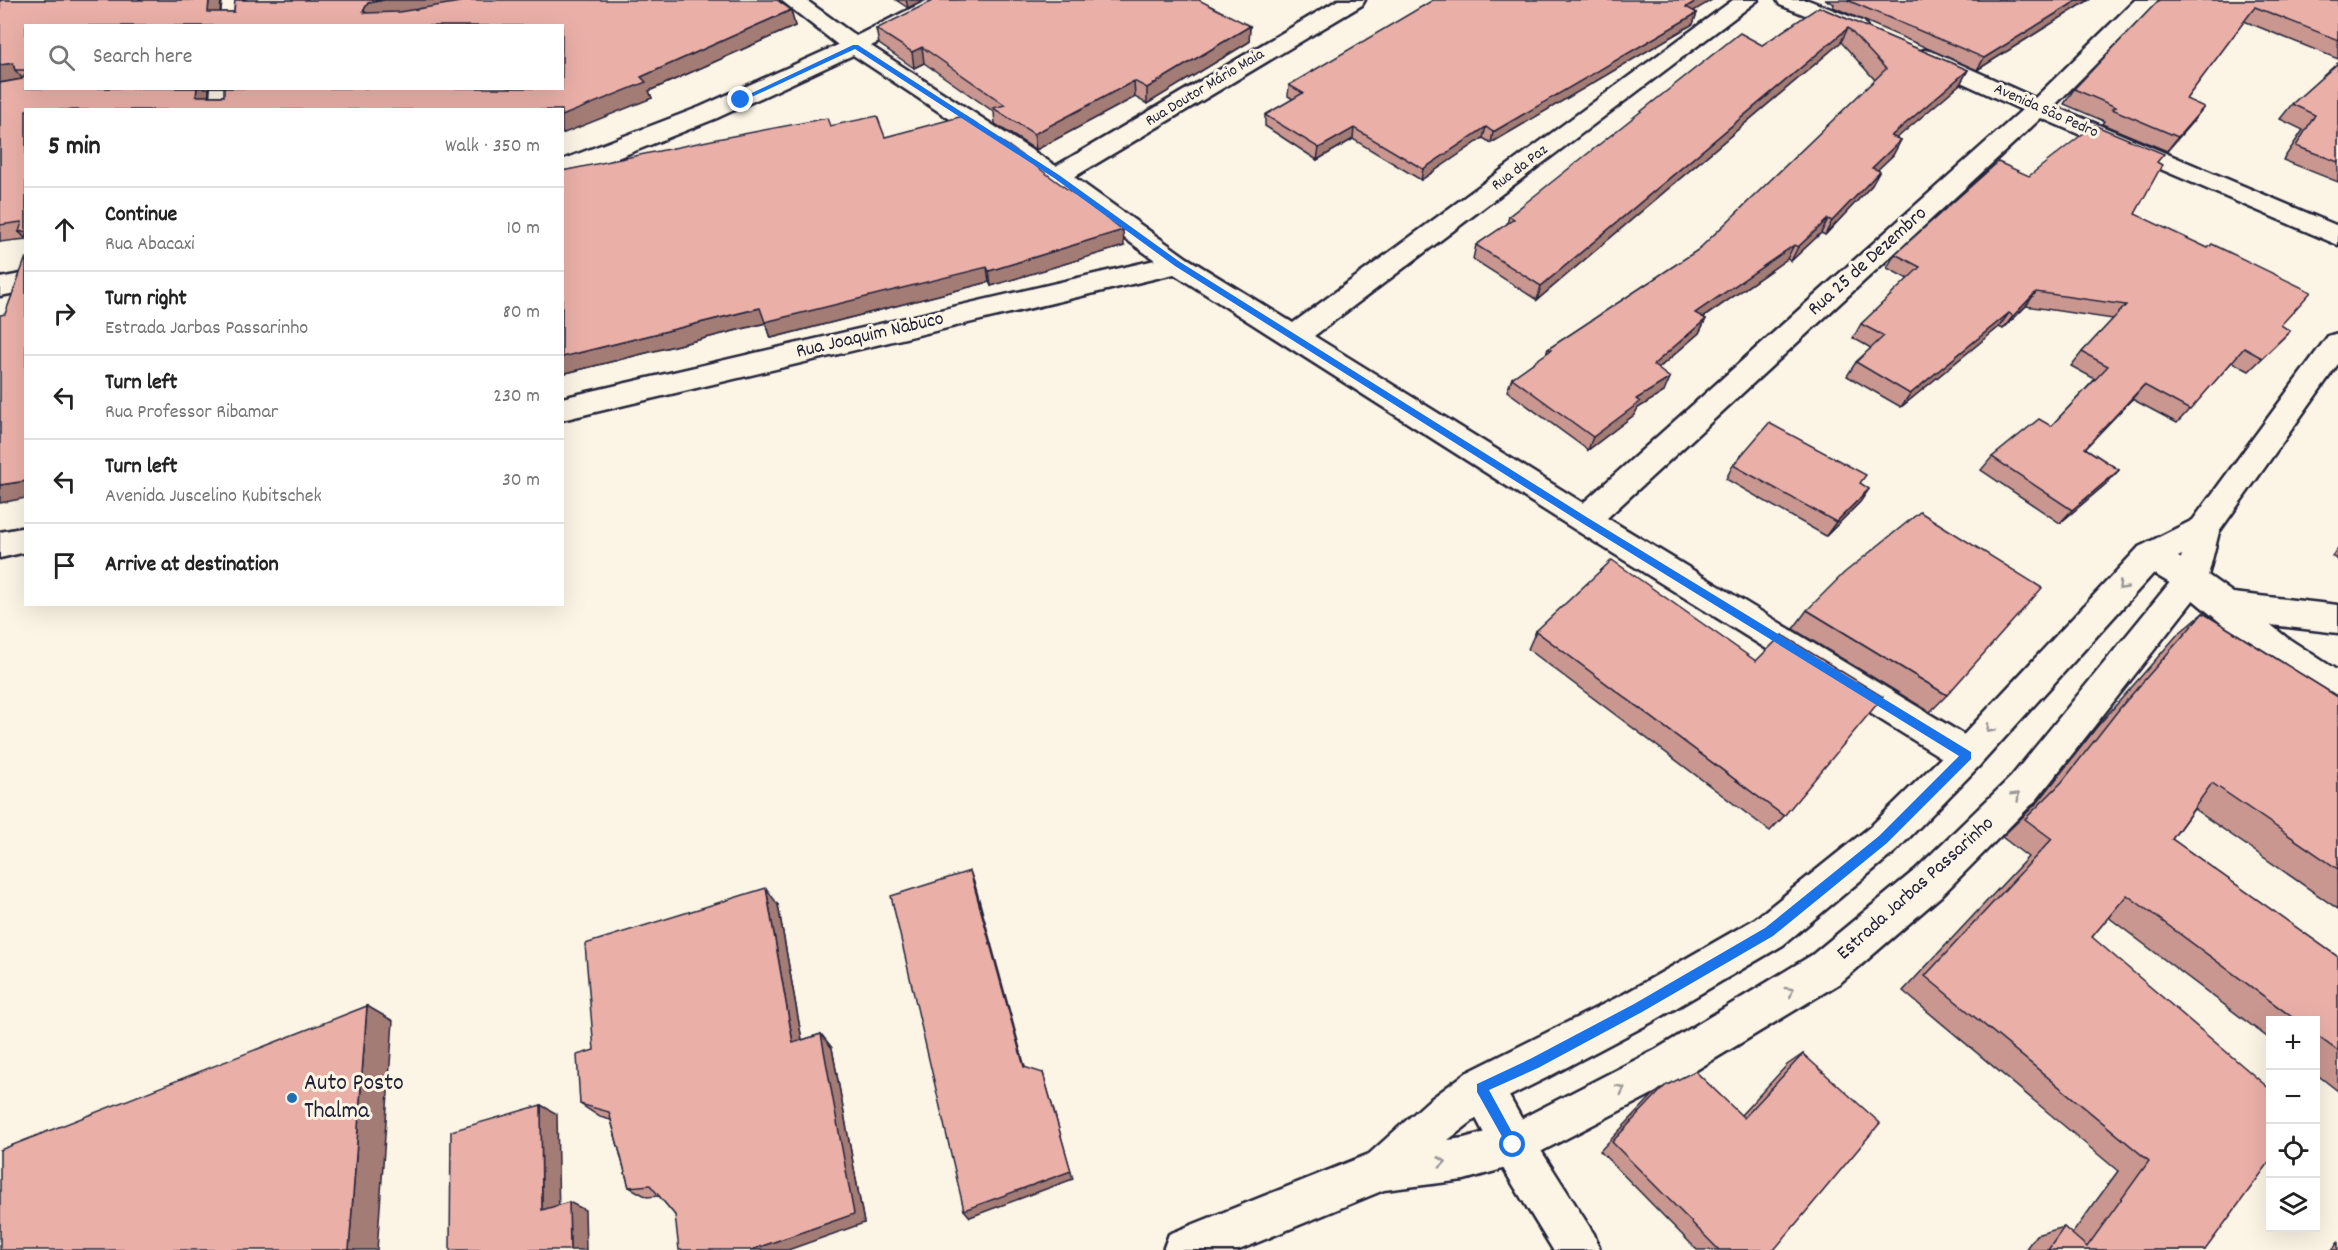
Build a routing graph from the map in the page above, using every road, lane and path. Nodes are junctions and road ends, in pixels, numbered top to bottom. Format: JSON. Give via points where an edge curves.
{"nodes":[{"id":1,"x":234,"y":0,"type":"edge"},
{"id":2,"x":792,"y":0,"type":"edge"},
{"id":3,"x":945,"y":0,"type":"edge"},
{"id":4,"x":1354,"y":0,"type":"edge"},
{"id":5,"x":1747,"y":0,"type":"edge"},
{"id":6,"x":1788,"y":0,"type":"edge"},
{"id":7,"x":2148,"y":0,"type":"edge"},
{"id":8,"x":231,"y":24,"type":"edge"},
{"id":9,"x":855,"y":46,"type":"junction"},
{"id":10,"x":223,"y":90,"type":"edge"},
{"id":11,"x":221,"y":108,"type":"edge"},
{"id":12,"x":2038,"y":108,"type":"junction"},
{"id":13,"x":564,"y":168,"type":"edge"},
{"id":14,"x":1056,"y":177,"type":"junction"},
{"id":15,"x":2338,"y":236,"type":"edge"},
{"id":16,"x":1178,"y":264,"type":"junction"},
{"id":17,"x":24,"y":282,"type":"edge"},
{"id":18,"x":0,"y":287,"type":"edge"},
{"id":19,"x":1293,"y":337,"type":"junction"},
{"id":20,"x":2338,"y":343,"type":"edge"},
{"id":21,"x":564,"y":410,"type":"edge"},
{"id":22,"x":1585,"y":520,"type":"junction"},
{"id":23,"x":2204,"y":529,"type":"junction"},
{"id":24,"x":24,"y":539,"type":"edge"},
{"id":25,"x":0,"y":545,"type":"edge"},
{"id":26,"x":2150,"y":556,"type":"junction"},
{"id":27,"x":2191,"y":580,"type":"junction"},
{"id":28,"x":2226,"y":606,"type":"junction"},
{"id":29,"x":2338,"y":618,"type":"edge"},
{"id":30,"x":2338,"y":689,"type":"edge"},
{"id":31,"x":1967,"y":755,"type":"junction"},
{"id":32,"x":1481,"y":1088,"type":"junction"},
{"id":33,"x":1513,"y":1145,"type":"junction"},
{"id":34,"x":1384,"y":1169,"type":"junction"},
{"id":35,"x":1185,"y":1250,"type":"edge"},
{"id":36,"x":1578,"y":1250,"type":"edge"}],
"edges":[{"from":1,"to":8,"type":"street"},
{"from":2,"to":9,"type":"street"},
{"from":3,"to":9,"type":"street"},
{"from":4,"to":14,"type":"street","name":"Rua Doutor Mário Maia"},
{"from":5,"to":19,"type":"street","name":"Rua da Paz"},
{"from":6,"to":12,"type":"street","name":"Avenida São Pedro"},
{"from":7,"to":12,"type":"street","name":"Rua 25 de Dezembro"},
{"from":9,"to":13,"type":"street","via":[[635,145]]},
{"from":9,"to":14,"type":"street"},
{"from":10,"to":11,"type":"street"},
{"from":12,"to":15,"type":"street","name":"Avenida São Pedro"},
{"from":12,"to":22,"type":"street","name":"Rua 25 de Dezembro"},
{"from":14,"to":16,"type":"street"},
{"from":16,"to":19,"type":"street"},
{"from":16,"to":21,"type":"street","name":"Rua Joaquim Nabuco"},
{"from":17,"to":18,"type":"street"},
{"from":19,"to":22,"type":"street"},
{"from":20,"to":23,"type":"street","name":"Estrada Jarbas Passarinho"},
{"from":22,"to":31,"type":"street"},
{"from":23,"to":26,"type":"street","name":"Estrada Jarbas Passarinho"},
{"from":23,"to":27,"type":"street","name":"Estrada Jarbas Passarinho"},
{"from":24,"to":25,"type":"street"},
{"from":26,"to":27,"type":"street"},
{"from":26,"to":31,"type":"street","name":"Estrada Jarbas Passarinho","one_way":true},
{"from":27,"to":28,"type":"street"},
{"from":33,"to":27,"type":"street","name":"Estrada Jarbas Passarinho","one_way":true,"via":[[1669,1064],[1826,969],[1928,883],[2024,788]]},
{"from":28,"to":29,"type":"street"},
{"from":28,"to":30,"type":"street","via":[[2274,647]]},
{"from":31,"to":32,"type":"street","name":"Estrada Jarbas Passarinho","via":[[1883,839],[1769,932],[1638,1008]]},
{"from":32,"to":33,"type":"street"},
{"from":32,"to":34,"type":"street","name":"Estrada Jarbas Passarinho"},
{"from":34,"to":33,"type":"street","name":"Estrada Jarbas Passarinho","one_way":true,"via":[[1464,1159]]},
{"from":33,"to":36,"type":"street"},
{"from":34,"to":35,"type":"street","name":"Estrada Jarbas Passarinho"}]}
